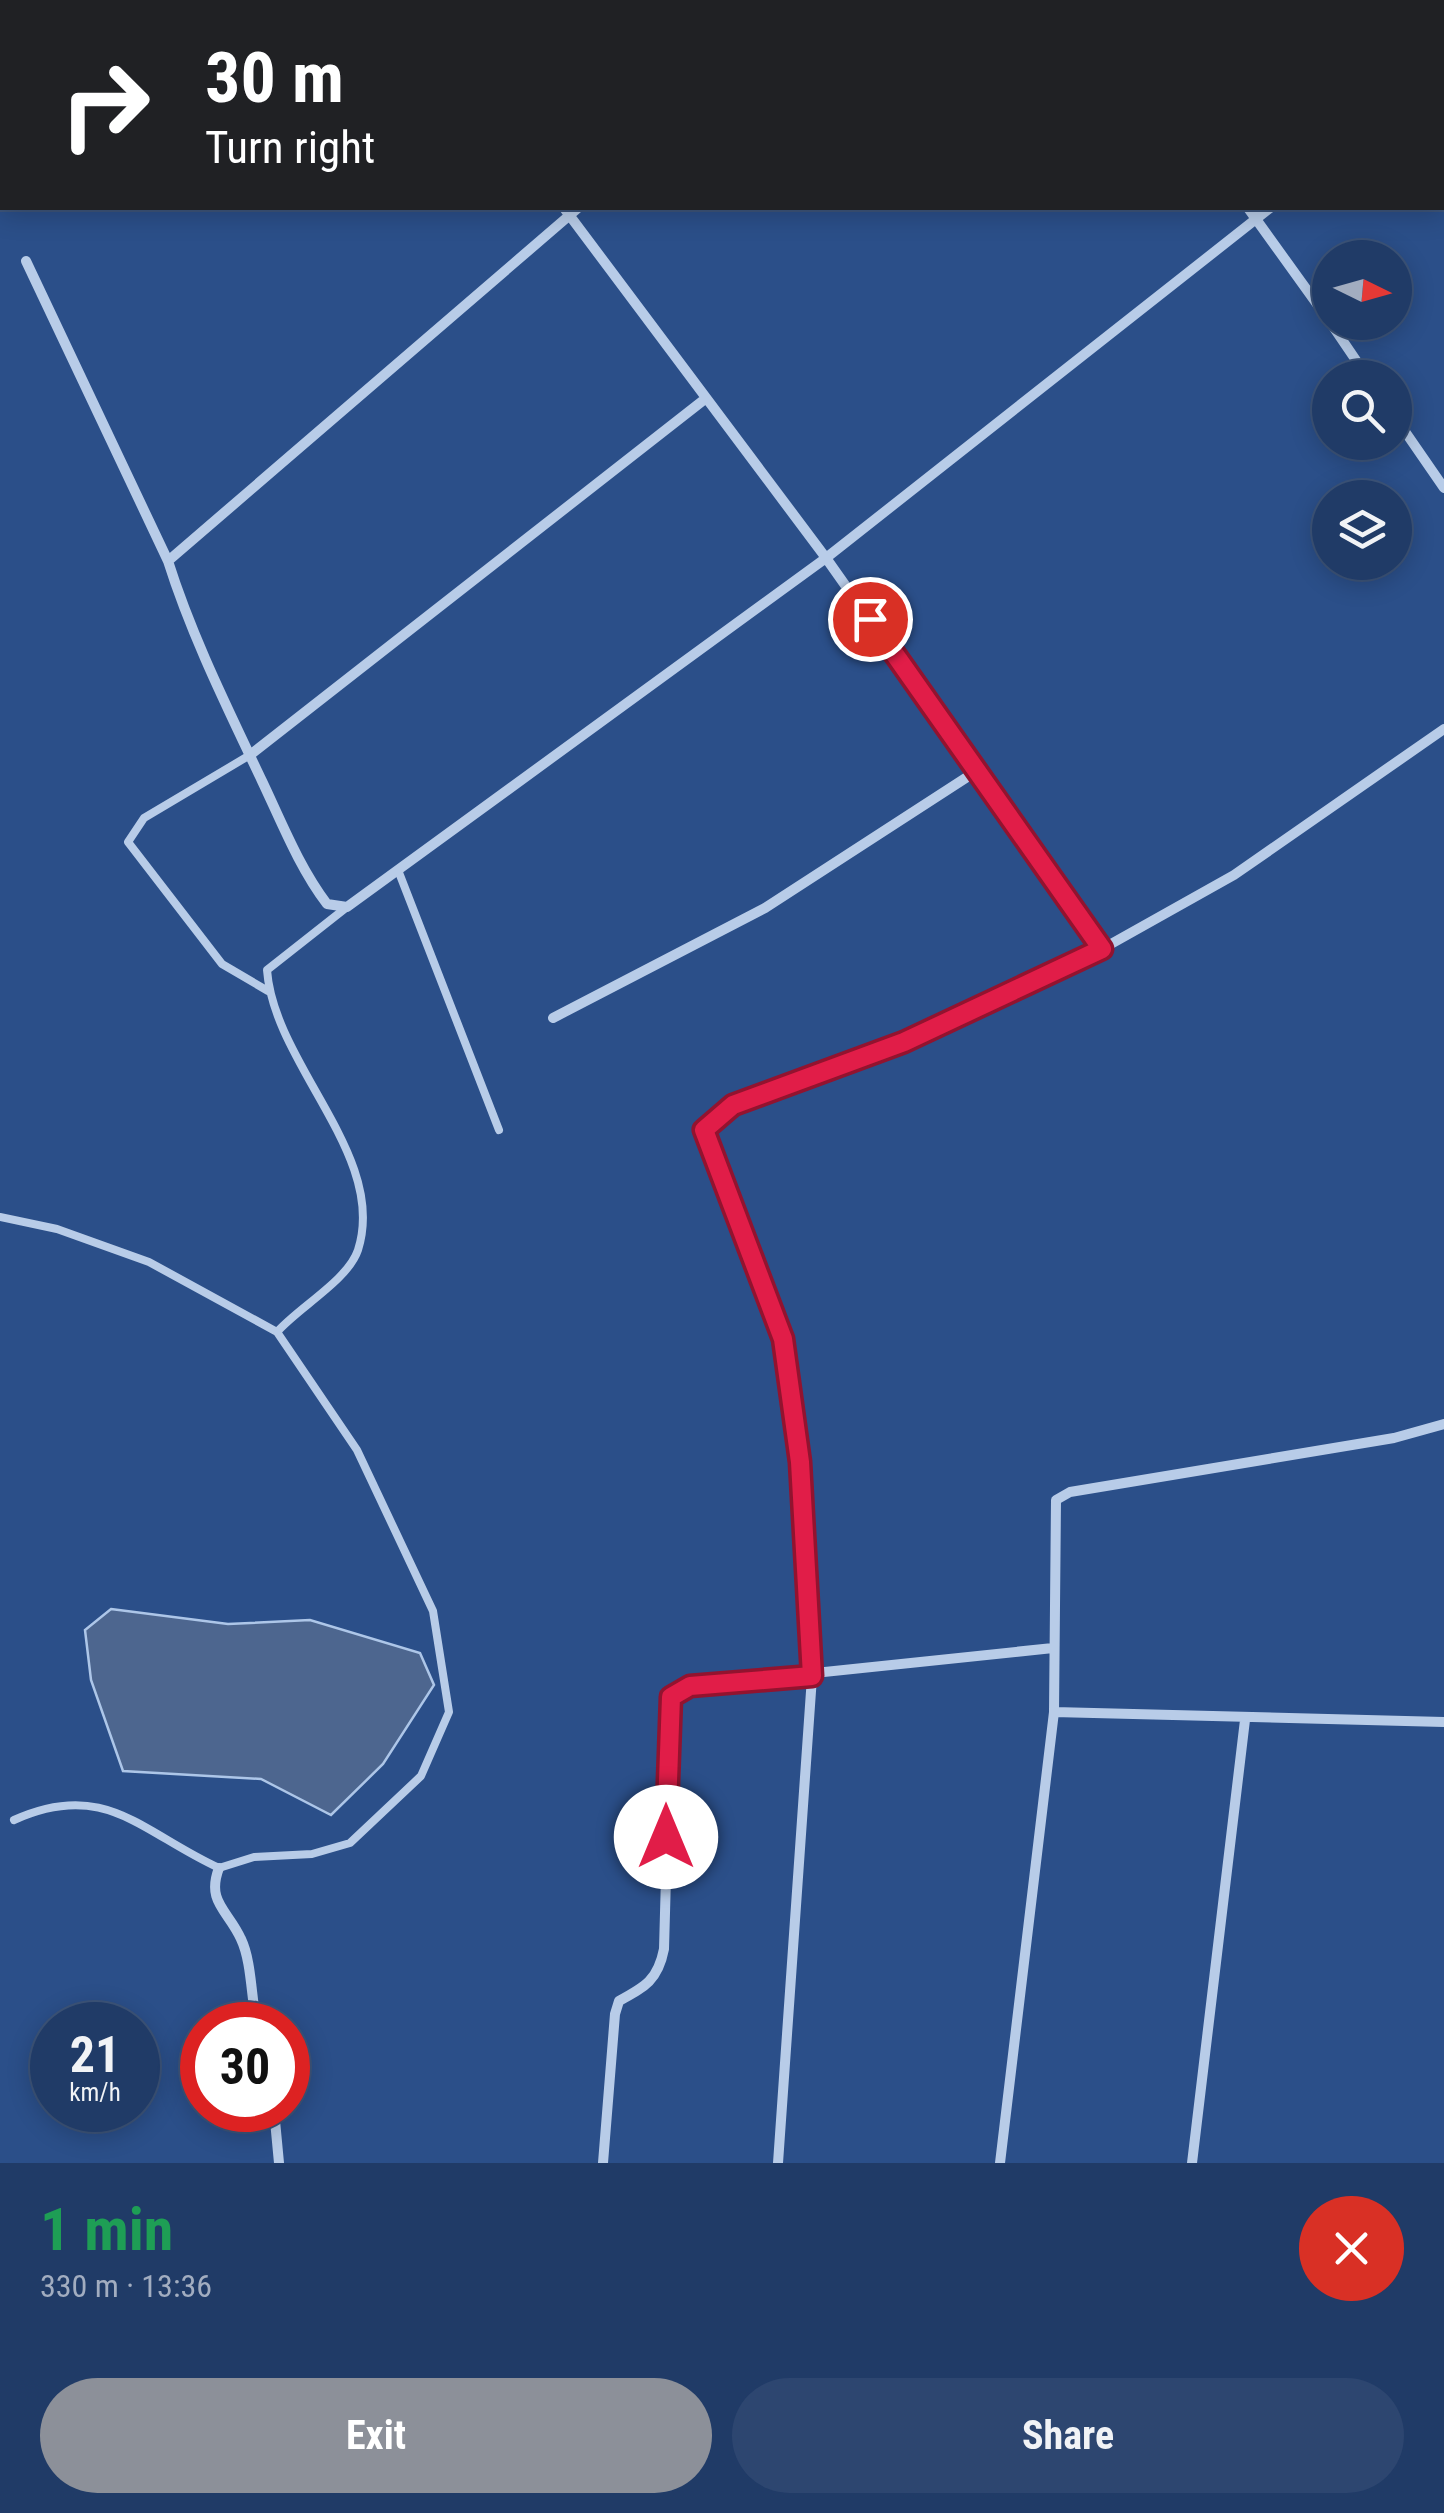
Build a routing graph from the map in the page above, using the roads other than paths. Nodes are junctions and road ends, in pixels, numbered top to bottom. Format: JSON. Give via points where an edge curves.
{"nodes":[{"id":1,"x":566,"y":212,"type":"edge"},
{"id":2,"x":1253,"y":212,"type":"edge"},
{"id":3,"x":26,"y":260,"type":"dead end"},
{"id":4,"x":1312,"y":296,"type":"edge"},
{"id":5,"x":706,"y":399,"type":"junction"},
{"id":6,"x":1412,"y":441,"type":"edge"},
{"id":7,"x":1444,"y":488,"type":"edge"},
{"id":8,"x":826,"y":558,"type":"junction"},
{"id":9,"x":168,"y":561,"type":"junction"},
{"id":10,"x":1444,"y":729,"type":"edge"},
{"id":11,"x":250,"y":755,"type":"junction"},
{"id":12,"x":978,"y":770,"type":"junction"},
{"id":13,"x":398,"y":870,"type":"junction"},
{"id":14,"x":347,"y":906,"type":"junction"},
{"id":15,"x":1102,"y":949,"type":"junction"},
{"id":16,"x":268,"y":991,"type":"junction"},
{"id":17,"x":553,"y":1018,"type":"dead end"},
{"id":18,"x":499,"y":1130,"type":"dead end"},
{"id":19,"x":0,"y":1217,"type":"edge"},
{"id":20,"x":277,"y":1332,"type":"junction"},
{"id":21,"x":1444,"y":1424,"type":"edge"},
{"id":22,"x":1054,"y":1648,"type":"junction"},
{"id":23,"x":812,"y":1676,"type":"junction"},
{"id":24,"x":1054,"y":1712,"type":"junction"},
{"id":25,"x":1245,"y":1720,"type":"junction"},
{"id":26,"x":1444,"y":1722,"type":"edge"},
{"id":27,"x":14,"y":1820,"type":"dead end"},
{"id":28,"x":219,"y":1868,"type":"junction"},
{"id":29,"x":252,"y":2002,"type":"edge"},
{"id":30,"x":276,"y":2132,"type":"edge"},
{"id":31,"x":279,"y":2163,"type":"edge"},
{"id":32,"x":603,"y":2163,"type":"edge"},
{"id":33,"x":778,"y":2163,"type":"edge"},
{"id":34,"x":1000,"y":2163,"type":"edge"},
{"id":35,"x":1192,"y":2163,"type":"edge"}],
"edges":[{"from":1,"to":5,"type":"street"},
{"from":1,"to":9,"type":"street"},
{"from":2,"to":4,"type":"street"},
{"from":2,"to":8,"type":"street"},
{"from":3,"to":9,"type":"street"},
{"from":5,"to":8,"type":"street"},
{"from":5,"to":11,"type":"street"},
{"from":6,"to":7,"type":"street"},
{"from":8,"to":12,"type":"street"},
{"from":8,"to":13,"type":"street"},
{"from":9,"to":11,"type":"street"},
{"from":10,"to":15,"type":"street","via":[[1234,875]]},
{"from":11,"to":14,"type":"street","via":[[310,881],[326,904]]},
{"from":11,"to":16,"type":"lane","via":[[144,818],[128,842],[222,964]]},
{"from":12,"to":15,"type":"street"},
{"from":12,"to":17,"type":"street","via":[[765,908]]},
{"from":13,"to":14,"type":"street"},
{"from":13,"to":18,"type":"lane"},
{"from":14,"to":16,"type":"lane","via":[[266,970]]},
{"from":15,"to":23,"type":"street","via":[[904,1042],[733,1105],[704,1130],[783,1339],[800,1462]]},
{"from":16,"to":20,"type":"lane","via":[[280,1031],[364,1192],[358,1252],[336,1281]]},
{"from":19,"to":20,"type":"lane","via":[[149,1262]]},
{"from":20,"to":28,"type":"lane","via":[[356,1450],[433,1611],[449,1712],[421,1776],[350,1843]]},
{"from":21,"to":22,"type":"street","via":[[1070,1492],[1056,1500]]},
{"from":22,"to":23,"type":"street"},
{"from":22,"to":24,"type":"street"},
{"from":23,"to":32,"type":"street","via":[[690,1686],[671,1697],[664,1949],[648,1988],[620,2002],[615,2014]]},
{"from":23,"to":33,"type":"street"},
{"from":24,"to":25,"type":"street"},
{"from":24,"to":34,"type":"street"},
{"from":25,"to":26,"type":"street"},
{"from":25,"to":35,"type":"street"},
{"from":27,"to":28,"type":"lane","via":[[47,1805],[99,1805]]},
{"from":28,"to":29,"type":"street","via":[[212,1886],[242,1940]]},
{"from":30,"to":31,"type":"street"}]}
